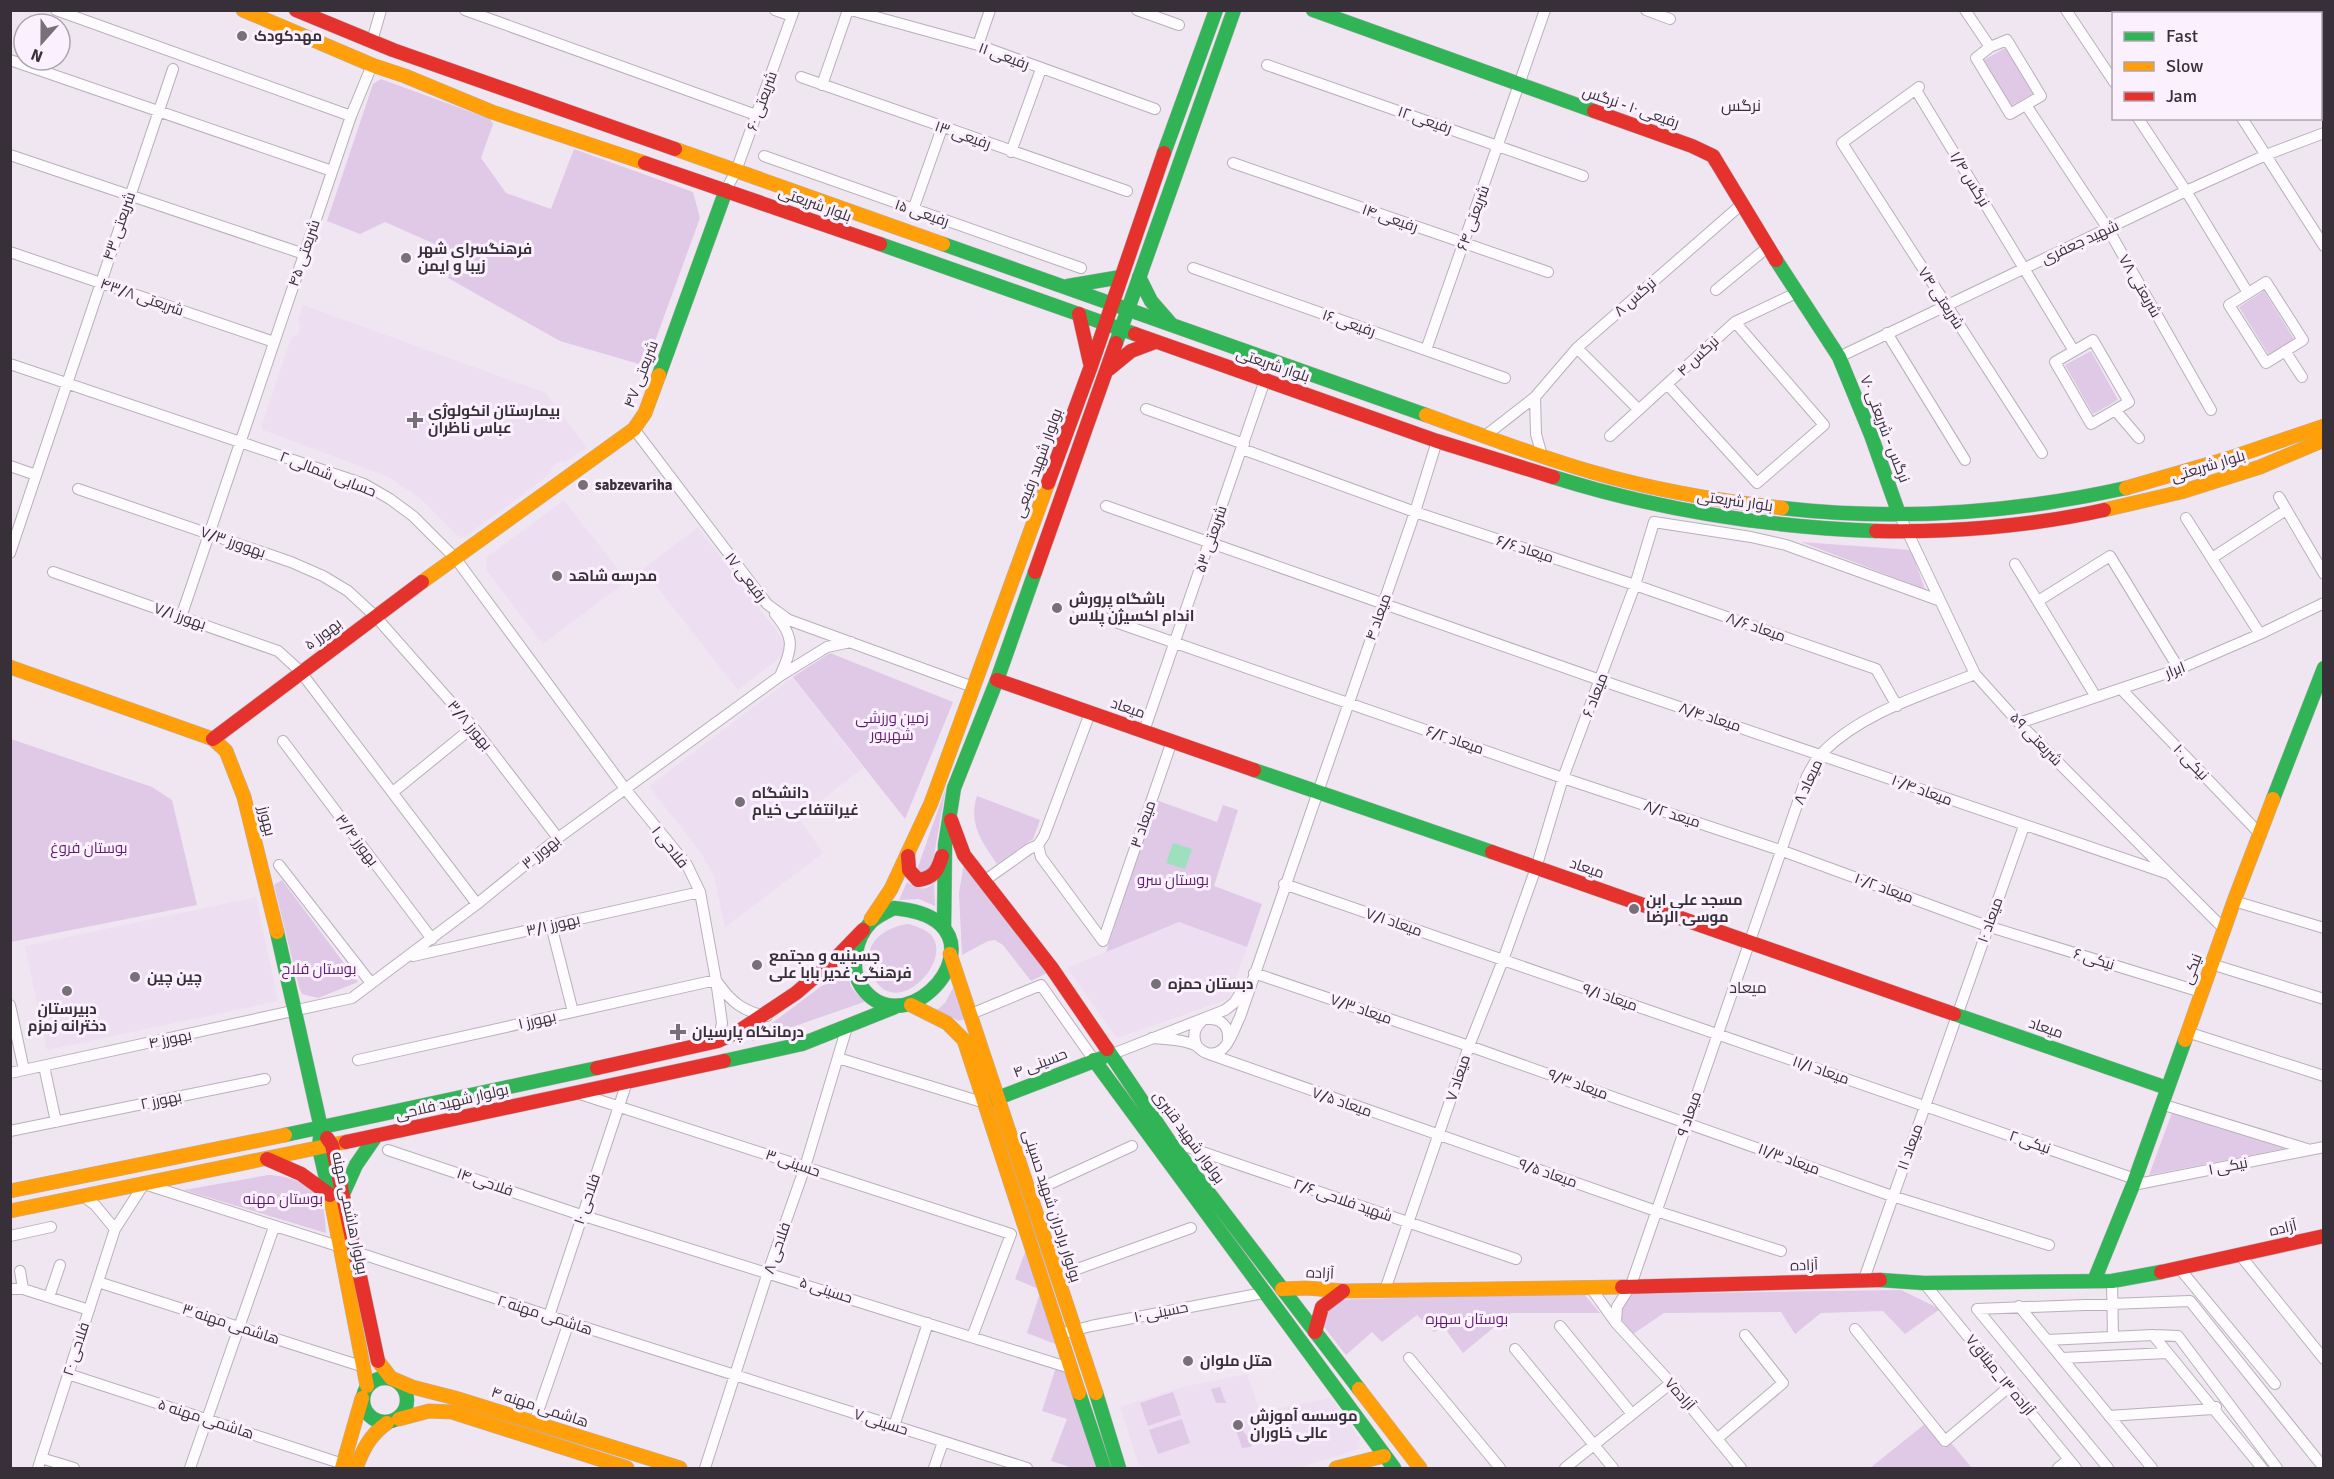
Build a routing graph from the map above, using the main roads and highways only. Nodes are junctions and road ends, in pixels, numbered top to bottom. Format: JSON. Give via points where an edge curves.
{"nodes":[{"id":1,"x":243,"y":10,"type":"edge"},
{"id":2,"x":296,"y":10,"type":"edge"},
{"id":3,"x":1216,"y":10,"type":"edge"},
{"id":4,"x":1234,"y":10,"type":"edge"},
{"id":5,"x":1313,"y":10,"type":"edge"},
{"id":6,"x":726,"y":190,"type":"junction"},
{"id":7,"x":1121,"y":277,"type":"junction"},
{"id":8,"x":1139,"y":277,"type":"junction"},
{"id":9,"x":1066,"y":287,"type":"junction"},
{"id":10,"x":1112,"y":304,"type":"junction"},
{"id":11,"x":1128,"y":310,"type":"junction"},
{"id":12,"x":1079,"y":314,"type":"junction"},
{"id":13,"x":1105,"y":324,"type":"junction"},
{"id":14,"x":1173,"y":326,"type":"junction"},
{"id":15,"x":1121,"y":330,"type":"junction"},
{"id":16,"x":1155,"y":342,"type":"junction"},
{"id":17,"x":1839,"y":357,"type":"joint"},
{"id":18,"x":1091,"y":366,"type":"junction"},
{"id":19,"x":1107,"y":371,"type":"junction"},
{"id":20,"x":2324,"y":426,"type":"edge"},
{"id":21,"x":2324,"y":440,"type":"edge"},
{"id":22,"x":1899,"y":514,"type":"junction"},
{"id":23,"x":456,"y":559,"type":"joint"},
{"id":24,"x":10,"y":667,"type":"edge"},
{"id":25,"x":2324,"y":668,"type":"edge"},
{"id":26,"x":997,"y":680,"type":"junction"},
{"id":27,"x":213,"y":739,"type":"junction"},
{"id":28,"x":950,"y":814,"type":"junction"},
{"id":29,"x":945,"y":845,"type":"junction"},
{"id":30,"x":910,"y":850,"type":"junction"},
{"id":31,"x":867,"y":924,"type":"junction"},
{"id":32,"x":944,"y":928,"type":"junction"},
{"id":33,"x":950,"y":954,"type":"junction"},
{"id":34,"x":911,"y":1005,"type":"junction"},
{"id":35,"x":895,"y":1007,"type":"junction"},
{"id":36,"x":1110,"y":1054,"type":"junction"},
{"id":37,"x":1094,"y":1060,"type":"junction"},
{"id":38,"x":2167,"y":1088,"type":"junction"},
{"id":39,"x":998,"y":1097,"type":"junction"},
{"id":40,"x":985,"y":1103,"type":"junction"},
{"id":41,"x":321,"y":1128,"type":"junction"},
{"id":42,"x":376,"y":1136,"type":"junction"},
{"id":43,"x":325,"y":1147,"type":"junction"},
{"id":44,"x":267,"y":1159,"type":"junction"},
{"id":45,"x":10,"y":1191,"type":"edge"},
{"id":46,"x":336,"y":1194,"type":"junction"},
{"id":47,"x":10,"y":1211,"type":"edge"},
{"id":48,"x":2324,"y":1236,"type":"edge"},
{"id":49,"x":2094,"y":1281,"type":"junction"},
{"id":50,"x":1282,"y":1289,"type":"junction"},
{"id":51,"x":1343,"y":1291,"type":"junction"},
{"id":52,"x":1315,"y":1332,"type":"junction"},
{"id":53,"x":391,"y":1378,"type":"junction"},
{"id":54,"x":364,"y":1392,"type":"junction"},
{"id":55,"x":393,"y":1421,"type":"junction"},
{"id":56,"x":1384,"y":1456,"type":"junction"},
{"id":57,"x":347,"y":1467,"type":"edge"},
{"id":58,"x":627,"y":1468,"type":"edge"},
{"id":59,"x":680,"y":1468,"type":"edge"},
{"id":60,"x":1104,"y":1468,"type":"edge"},
{"id":61,"x":1119,"y":1468,"type":"edge"},
{"id":62,"x":1336,"y":1468,"type":"edge"},
{"id":63,"x":1394,"y":1468,"type":"edge"},
{"id":64,"x":1420,"y":1468,"type":"edge"}],
"edges":[{"from":1,"to":6,"type":"main road","name":"بلوار شریعتی","via":[[492,112]]},
{"from":2,"to":9,"type":"main road","name":"بلوار شریعتی","via":[[372,41]]},
{"from":3,"to":7,"type":"main road","name":"بولوار شهید رفیعی"},
{"from":4,"to":8,"type":"main road"},
{"from":5,"to":17,"type":"main road","name":"رفیعی ۱۰ - نرگس","via":[[1713,156]]},
{"from":6,"to":12,"type":"main road","name":"بلوار شریعتی"},
{"from":6,"to":23,"type":"main road","name":"شریعتی ۴۷","via":[[648,405],[634,429]]},
{"from":7,"to":9,"type":"main road"},
{"from":7,"to":10,"type":"main road","name":"بولوار شهید رفیعی"},
{"from":8,"to":11,"type":"main road"},
{"from":8,"to":14,"type":"main road","via":[[1151,301]]},
{"from":9,"to":10,"type":"main road","name":"بلوار شریعتی"},
{"from":10,"to":11,"type":"main road","name":"بلوار شریعتی"},
{"from":10,"to":13,"type":"main road","name":"بولوار شهید رفیعی"},
{"from":11,"to":14,"type":"main road","name":"بلوار شریعتی"},
{"from":11,"to":15,"type":"main road"},
{"from":12,"to":13,"type":"main road","name":"بلوار شریعتی"},
{"from":12,"to":18,"type":"main road"},
{"from":13,"to":15,"type":"main road","name":"بلوار شریعتی"},
{"from":13,"to":18,"type":"main road","name":"بولوار شهید رفیعی"},
{"from":14,"to":22,"type":"main road","name":"بلوار شریعتی","via":[[1596,474],[1708,499],[1800,511]]},
{"from":15,"to":16,"type":"main road","name":"بلوار شریعتی"},
{"from":15,"to":19,"type":"main road"},
{"from":16,"to":19,"type":"main road","via":[[1131,351]]},
{"from":16,"to":21,"type":"main road","name":"بلوار شریعتی","via":[[1437,441],[1595,490],[1756,522],[1848,530],[1908,532],[2085,514],[2181,492],[2260,467]]},
{"from":17,"to":22,"type":"main road","name":"نرگس - شریعتی ۷۰"},
{"from":18,"to":30,"type":"main road","name":"بولوار شهید رفیعی"},
{"from":19,"to":26,"type":"main road"},
{"from":20,"to":22,"type":"main road","name":"بلوار شریعتی","via":[[2167,477],[2071,499],[2001,509]]},
{"from":23,"to":27,"type":"main road","name":"بهورز ۵"},
{"from":24,"to":27,"type":"main road"},
{"from":25,"to":38,"type":"main road","name":"نیکی","via":[[2223,929]]},
{"from":26,"to":28,"type":"main road","via":[[954,788]]},
{"from":26,"to":38,"type":"main road","name":"میعاد"},
{"from":27,"to":41,"type":"main road","name":"بهورز","via":[[226,751],[244,797]]},
{"from":28,"to":29,"type":"main road"},
{"from":28,"to":36,"type":"main road","name":"بولوار شهید قنبری","via":[[964,855],[1051,967]]},
{"from":29,"to":30,"type":"main road","via":[[937,872],[929,879],[918,880],[910,874],[906,866]]},
{"from":29,"to":32,"type":"main road"},
{"from":30,"to":31,"type":"main road","name":"بولوار شهید رفیعی","via":[[891,889]]},
{"from":31,"to":32,"type":"main road","via":[[894,908],[911,910]]},
{"from":31,"to":35,"type":"main road","via":[[855,953],[860,985],[872,998]]},
{"from":31,"to":41,"type":"main road","name":"بولوار شهید فلاحی","via":[[836,961],[767,1016],[718,1041]]},
{"from":32,"to":33,"type":"main road"},
{"from":33,"to":34,"type":"main road","via":[[936,987],[926,998]]},
{"from":33,"to":39,"type":"main road","name":"بولوار برادران شهید حسینی"},
{"from":34,"to":35,"type":"main road"},
{"from":34,"to":40,"type":"main road","via":[[954,1028],[964,1040]]},
{"from":35,"to":42,"type":"main road","name":"بولوار شهید فلاحی","via":[[802,1044]]},
{"from":36,"to":37,"type":"main road","name":"حسینی ۴"},
{"from":36,"to":50,"type":"main road","name":"بولوار شهید قنبری","via":[[1169,1141]]},
{"from":37,"to":39,"type":"main road","name":"حسینی ۴"},
{"from":37,"to":56,"type":"main road"},
{"from":38,"to":49,"type":"main road","name":"نیکی"},
{"from":39,"to":40,"type":"main road","name":"حسینی ۴"},
{"from":39,"to":61,"type":"main road","name":"بولوار برادران شهید حسینی"},
{"from":40,"to":60,"type":"main road"},
{"from":41,"to":43,"type":"main road","name":"بولوار هاشمی مهنه"},
{"from":41,"to":45,"type":"main road","name":"بولوار شهید فلاحی"},
{"from":42,"to":43,"type":"main road","name":"بولوار شهید فلاحی"},
{"from":42,"to":46,"type":"main road"},
{"from":43,"to":44,"type":"main road","name":"بولوار شهید فلاحی"},
{"from":43,"to":46,"type":"main road","name":"بولوار هاشمی مهنه"},
{"from":44,"to":46,"type":"main road"},
{"from":44,"to":47,"type":"main road","name":"بولوار شهید فلاحی"},
{"from":46,"to":53,"type":"main road","name":"بولوار هاشمی مهنه","via":[[356,1252],[378,1361]]},
{"from":46,"to":54,"type":"main road","name":"بولوار هاشمی مهنه","via":[[340,1247],[364,1367]]},
{"from":48,"to":49,"type":"main road","name":"آزاده","via":[[2180,1269]]},
{"from":49,"to":51,"type":"main road","name":"آزاده","via":[[1864,1279]]},
{"from":50,"to":51,"type":"main road","name":"آزاده"},
{"from":50,"to":52,"type":"main road","name":"بولوار شهید قنبری"},
{"from":51,"to":52,"type":"main road","via":[[1327,1300],[1319,1311]]},
{"from":52,"to":64,"type":"main road","name":"بولوار شهید قنبری"},
{"from":53,"to":54,"type":"main road","via":[[377,1378]]},
{"from":53,"to":55,"type":"main road","via":[[402,1384],[408,1396],[407,1409]]},
{"from":53,"to":59,"type":"main road","name":"هاشمی مهنه ۴"},
{"from":54,"to":55,"type":"main road","via":[[364,1411],[374,1420]]},
{"from":54,"to":57,"type":"main road","name":"بولوار هاشمی مهنه"},
{"from":55,"to":57,"type":"main road","via":[[374,1430]]},
{"from":55,"to":58,"type":"main road","via":[[429,1411],[452,1412]]},
{"from":56,"to":62,"type":"main road"},
{"from":56,"to":63,"type":"main road"}]}
